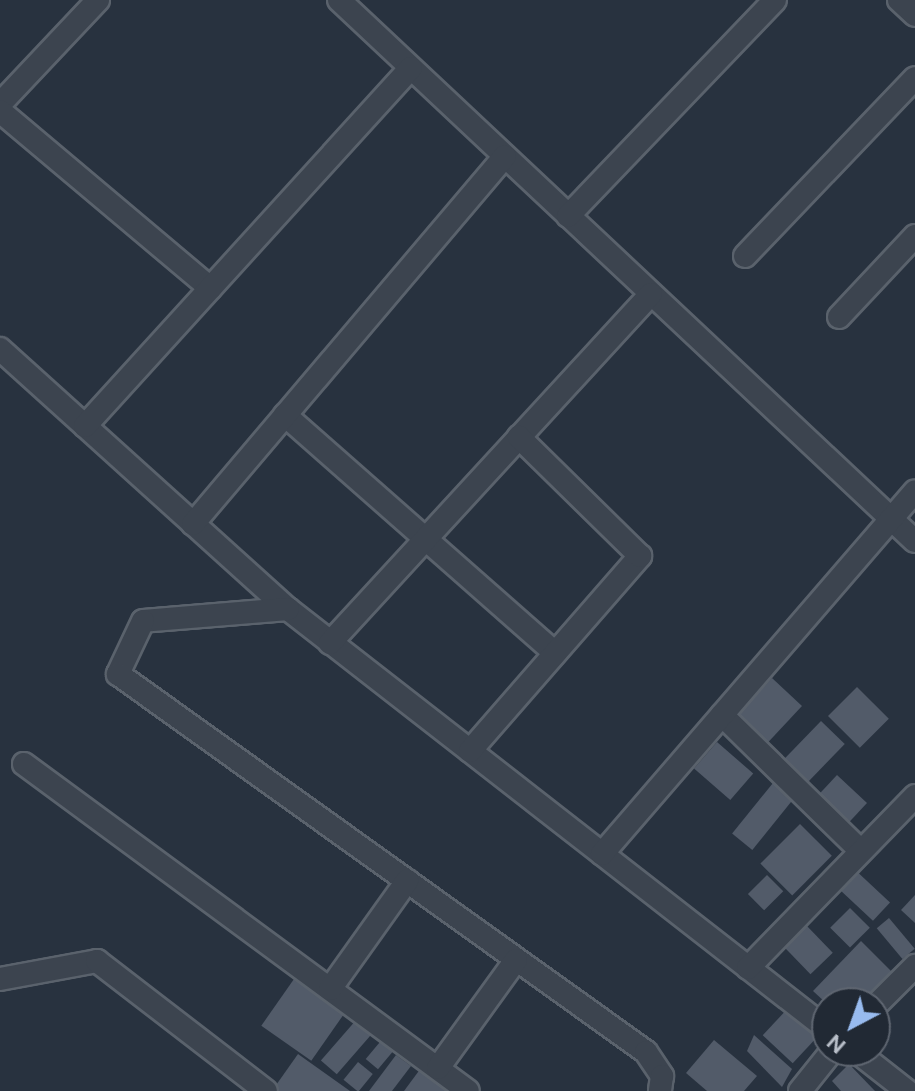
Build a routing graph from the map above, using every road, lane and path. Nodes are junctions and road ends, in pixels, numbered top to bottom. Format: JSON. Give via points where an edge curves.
{"nodes":[{"id":1,"x":98,"y":0,"type":"edge"},
{"id":2,"x":339,"y":0,"type":"edge"},
{"id":3,"x":899,"y":0,"type":"edge"},
{"id":4,"x":766,"y":5,"type":"edge"},
{"id":5,"x":915,"y":15,"type":"edge"},
{"id":6,"x":411,"y":68,"type":"junction"},
{"id":7,"x":915,"y":78,"type":"edge"},
{"id":8,"x":0,"y":104,"type":"edge"},
{"id":9,"x":0,"y":111,"type":"edge"},
{"id":10,"x":505,"y":156,"type":"junction"},
{"id":11,"x":568,"y":216,"type":"junction"},
{"id":12,"x":915,"y":236,"type":"edge"},
{"id":13,"x":745,"y":256,"type":"dead end"},
{"id":14,"x":210,"y":288,"type":"junction"},
{"id":15,"x":651,"y":294,"type":"junction"},
{"id":16,"x":839,"y":317,"type":"dead end"},
{"id":17,"x":0,"y":349,"type":"edge"},
{"id":18,"x":285,"y":415,"type":"junction"},
{"id":19,"x":85,"y":426,"type":"junction"},
{"id":20,"x":519,"y":437,"type":"junction"},
{"id":21,"x":915,"y":491,"type":"edge"},
{"id":22,"x":890,"y":520,"type":"junction"},
{"id":23,"x":193,"y":524,"type":"junction"},
{"id":24,"x":425,"y":540,"type":"junction"},
{"id":25,"x":915,"y":541,"type":"edge"},
{"id":26,"x":288,"y":609,"type":"junction"},
{"id":27,"x":330,"y":643,"type":"junction"},
{"id":28,"x":555,"y":653,"type":"junction"},
{"id":29,"x":722,"y":715,"type":"junction"},
{"id":30,"x":488,"y":730,"type":"junction"},
{"id":31,"x":450,"y":735,"type":"junction"},
{"id":32,"x":470,"y":751,"type":"junction"},
{"id":33,"x":24,"y":764,"type":"dead end"},
{"id":34,"x":915,"y":796,"type":"edge"},
{"id":35,"x":861,"y":851,"type":"junction"},
{"id":36,"x":602,"y":854,"type":"junction"},
{"id":37,"x":407,"y":881,"type":"junction"},
{"id":38,"x":516,"y":960,"type":"junction"},
{"id":39,"x":915,"y":966,"type":"edge"},
{"id":40,"x":748,"y":968,"type":"junction"},
{"id":41,"x":0,"y":979,"type":"edge"},
{"id":42,"x":330,"y":989,"type":"junction"},
{"id":43,"x":891,"y":990,"type":"edge"},
{"id":44,"x":811,"y":1017,"type":"edge"},
{"id":45,"x":819,"y":1067,"type":"edge"},
{"id":46,"x":876,"y":1067,"type":"edge"},
{"id":47,"x":438,"y":1068,"type":"junction"},
{"id":48,"x":266,"y":1091,"type":"edge"},
{"id":49,"x":468,"y":1091,"type":"edge"},
{"id":50,"x":660,"y":1091,"type":"edge"},
{"id":51,"x":800,"y":1091,"type":"edge"},
{"id":52,"x":907,"y":1091,"type":"edge"}],
"edges":[{"from":1,"to":8,"type":"street"},
{"from":2,"to":6,"type":"street"},
{"from":3,"to":5,"type":"street"},
{"from":4,"to":11,"type":"street"},
{"from":6,"to":10,"type":"street"},
{"from":6,"to":14,"type":"street"},
{"from":7,"to":13,"type":"street"},
{"from":9,"to":14,"type":"street"},
{"from":10,"to":11,"type":"street"},
{"from":10,"to":18,"type":"street"},
{"from":11,"to":15,"type":"street"},
{"from":12,"to":16,"type":"street"},
{"from":14,"to":19,"type":"street"},
{"from":15,"to":20,"type":"street"},
{"from":15,"to":22,"type":"street"},
{"from":17,"to":19,"type":"street"},
{"from":18,"to":23,"type":"street"},
{"from":18,"to":24,"type":"street"},
{"from":19,"to":23,"type":"street"},
{"from":20,"to":24,"type":"street"},
{"from":20,"to":28,"type":"street","via":[[640,556]]},
{"from":21,"to":22,"type":"street"},
{"from":22,"to":25,"type":"street"},
{"from":22,"to":29,"type":"street"},
{"from":23,"to":26,"type":"street"},
{"from":24,"to":27,"type":"street"},
{"from":24,"to":28,"type":"street"},
{"from":26,"to":27,"type":"street"},
{"from":26,"to":37,"type":"street","via":[[143,621],[118,674]]},
{"from":27,"to":31,"type":"street"},
{"from":28,"to":30,"type":"street"},
{"from":29,"to":35,"type":"street"},
{"from":29,"to":36,"type":"street"},
{"from":30,"to":31,"type":"street"},
{"from":30,"to":32,"type":"street"},
{"from":31,"to":32,"type":"street"},
{"from":32,"to":36,"type":"street"},
{"from":33,"to":42,"type":"street"},
{"from":34,"to":35,"type":"street"},
{"from":35,"to":40,"type":"street"},
{"from":36,"to":40,"type":"street"},
{"from":37,"to":38,"type":"street"},
{"from":37,"to":42,"type":"street"},
{"from":38,"to":47,"type":"street"},
{"from":38,"to":50,"type":"street","via":[[646,1052],[662,1076]]},
{"from":39,"to":43,"type":"street"},
{"from":40,"to":44,"type":"street"},
{"from":41,"to":48,"type":"street","via":[[97,961]]},
{"from":42,"to":47,"type":"street"},
{"from":45,"to":51,"type":"street"},
{"from":46,"to":52,"type":"street"},
{"from":47,"to":49,"type":"street"}]}
